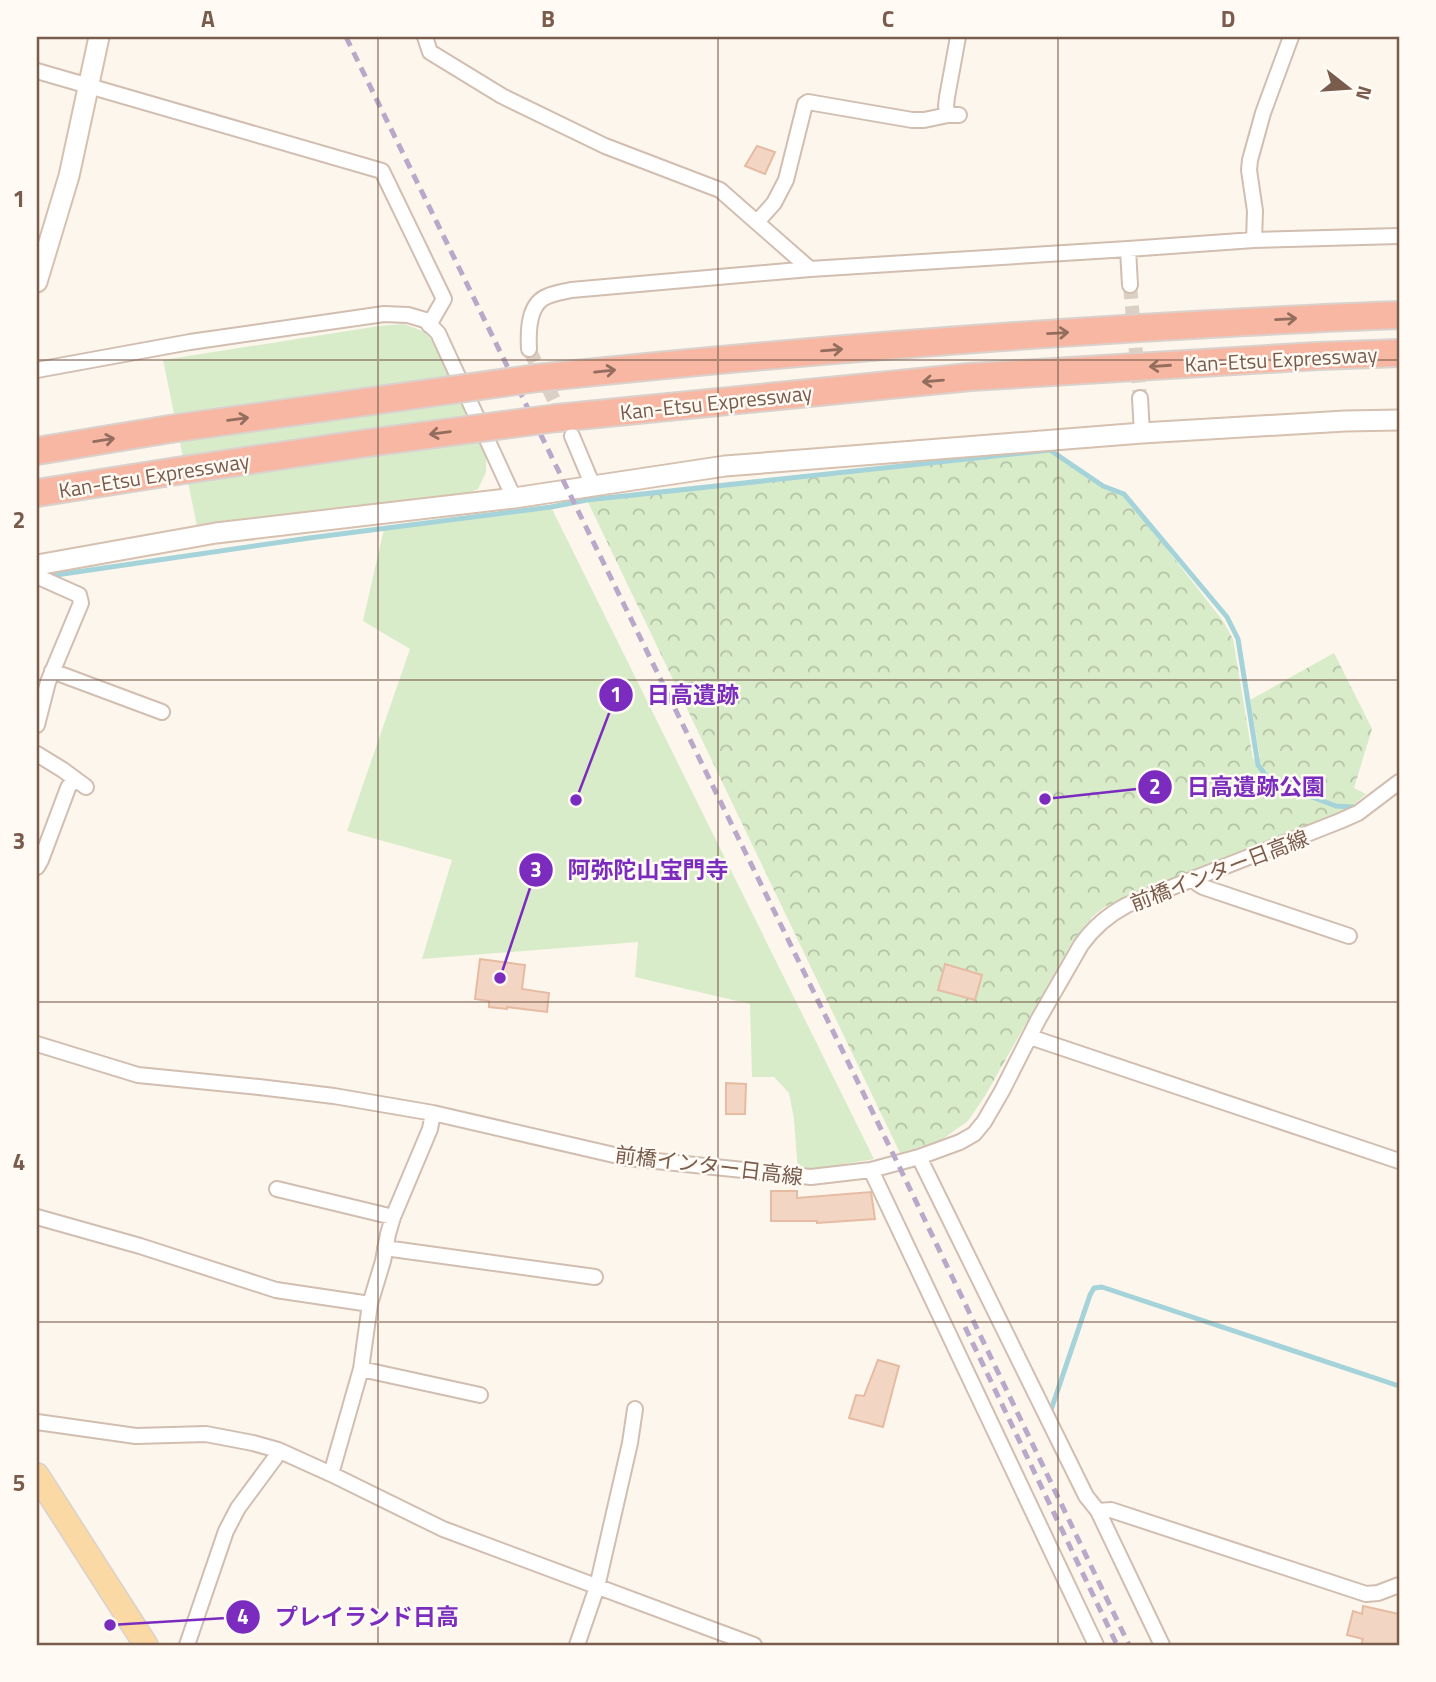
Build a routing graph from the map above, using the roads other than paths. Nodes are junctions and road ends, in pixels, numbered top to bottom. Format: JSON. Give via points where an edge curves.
{"nodes":[{"id":1,"x":99,"y":37,"type":"edge"},
{"id":2,"x":425,"y":37,"type":"edge"},
{"id":3,"x":958,"y":37,"type":"edge"},
{"id":4,"x":1291,"y":37,"type":"edge"},
{"id":5,"x":37,"y":71,"type":"edge"},
{"id":6,"x":88,"y":87,"type":"junction"},
{"id":7,"x":757,"y":222,"type":"junction"},
{"id":8,"x":1399,"y":236,"type":"edge"},
{"id":9,"x":1254,"y":240,"type":"junction"},
{"id":10,"x":43,"y":242,"type":"edge"},
{"id":11,"x":1128,"y":249,"type":"junction"},
{"id":12,"x":810,"y":269,"type":"junction"},
{"id":13,"x":37,"y":282,"type":"edge"},
{"id":14,"x":1130,"y":285,"type":"tunnel mouth"},
{"id":15,"x":1399,"y":315,"type":"edge"},
{"id":16,"x":429,"y":325,"type":"junction"},
{"id":17,"x":529,"y":349,"type":"tunnel mouth"},
{"id":18,"x":1399,"y":354,"type":"edge"},
{"id":19,"x":37,"y":370,"type":"edge"},
{"id":20,"x":1140,"y":398,"type":"tunnel mouth"},
{"id":21,"x":1399,"y":420,"type":"edge"},
{"id":22,"x":564,"y":427,"type":"junction"},
{"id":23,"x":1143,"y":433,"type":"junction"},
{"id":24,"x":37,"y":451,"type":"edge"},
{"id":25,"x":593,"y":486,"type":"junction"},
{"id":26,"x":37,"y":493,"type":"edge"},
{"id":27,"x":514,"y":498,"type":"junction"},
{"id":28,"x":37,"y":565,"type":"edge"},
{"id":29,"x":52,"y":671,"type":"junction"},
{"id":30,"x":162,"y":712,"type":"dead end"},
{"id":31,"x":37,"y":725,"type":"edge"},
{"id":32,"x":37,"y":754,"type":"edge"},
{"id":33,"x":1397,"y":787,"type":"edge"},
{"id":34,"x":37,"y":867,"type":"edge"},
{"id":35,"x":1194,"y":878,"type":"junction"},
{"id":36,"x":1349,"y":936,"type":"dead end"},
{"id":37,"x":1030,"y":1037,"type":"junction"},
{"id":38,"x":37,"y":1044,"type":"edge"},
{"id":39,"x":433,"y":1113,"type":"junction"},
{"id":40,"x":919,"y":1157,"type":"junction"},
{"id":41,"x":1399,"y":1161,"type":"edge"},
{"id":42,"x":871,"y":1170,"type":"junction"},
{"id":43,"x":277,"y":1189,"type":"dead end"},
{"id":44,"x":37,"y":1217,"type":"edge"},
{"id":45,"x":393,"y":1217,"type":"junction"},
{"id":46,"x":385,"y":1248,"type":"junction"},
{"id":47,"x":595,"y":1277,"type":"dead end"},
{"id":48,"x":370,"y":1304,"type":"junction"},
{"id":49,"x":361,"y":1368,"type":"junction"},
{"id":50,"x":480,"y":1395,"type":"dead end"},
{"id":51,"x":635,"y":1409,"type":"dead end"},
{"id":52,"x":37,"y":1422,"type":"edge"},
{"id":53,"x":278,"y":1450,"type":"junction"},
{"id":54,"x":331,"y":1474,"type":"junction"},
{"id":55,"x":37,"y":1475,"type":"edge"},
{"id":56,"x":1098,"y":1511,"type":"junction"},
{"id":57,"x":1399,"y":1585,"type":"edge"},
{"id":58,"x":597,"y":1587,"type":"junction"},
{"id":59,"x":146,"y":1645,"type":"edge"},
{"id":60,"x":187,"y":1645,"type":"edge"},
{"id":61,"x":577,"y":1645,"type":"edge"},
{"id":62,"x":754,"y":1645,"type":"edge"},
{"id":63,"x":1096,"y":1645,"type":"edge"},
{"id":64,"x":1162,"y":1645,"type":"edge"}],
"edges":[{"from":1,"to":6,"type":"street"},
{"from":2,"to":7,"type":"street","via":[[430,52],[502,96],[605,146],[720,190]]},
{"from":3,"to":7,"type":"street","via":[[946,106],[954,115],[912,120],[808,102],[786,180]]},
{"from":4,"to":9,"type":"street","via":[[1250,160]]},
{"from":5,"to":6,"type":"street"},
{"from":6,"to":10,"type":"street","via":[[69,176]]},
{"from":6,"to":16,"type":"street","via":[[382,171],[444,299]]},
{"from":7,"to":12,"type":"street"},
{"from":8,"to":9,"type":"street"},
{"from":9,"to":11,"type":"street"},
{"from":10,"to":13,"type":"street"},
{"from":11,"to":12,"type":"street"},
{"from":11,"to":14,"type":"street"},
{"from":12,"to":17,"type":"street","via":[[571,290],[547,296],[531,316]]},
{"from":24,"to":15,"type":"highway","name":"Kan-Etsu Expressway","one_way":true,"bridge":true,"via":[[537,378],[723,359],[968,338]]},
{"from":16,"to":19,"type":"street","via":[[408,315],[384,314]]},
{"from":16,"to":27,"type":"street","via":[[438,333]]},
{"from":18,"to":22,"type":"highway","name":"Kan-Etsu Expressway","one_way":true,"via":[[970,377]]},
{"from":20,"to":23,"type":"street"},
{"from":21,"to":23,"type":"street"},
{"from":22,"to":25,"type":"street"},
{"from":22,"to":26,"type":"highway","name":"Kan-Etsu Expressway","one_way":true,"bridge":true,"via":[[360,444]]},
{"from":23,"to":25,"type":"street","via":[[725,466]]},
{"from":25,"to":27,"type":"street"},
{"from":27,"to":28,"type":"street","via":[[216,533]]},
{"from":28,"to":29,"type":"street","via":[[43,579],[81,599]]},
{"from":29,"to":30,"type":"street"},
{"from":29,"to":31,"type":"street"},
{"from":32,"to":34,"type":"street","via":[[80,783],[68,788]]},
{"from":33,"to":35,"type":"street","name":"前橋インター日高線","via":[[1323,829]]},
{"from":35,"to":36,"type":"street","via":[[1203,887]]},
{"from":35,"to":37,"type":"street","name":"前橋インター日高線","via":[[1127,905],[1097,925]]},
{"from":37,"to":40,"type":"street","name":"前橋インター日高線","via":[[979,1129],[960,1142]]},
{"from":37,"to":41,"type":"street"},
{"from":38,"to":39,"type":"street","name":"前橋インター日高線","via":[[138,1075],[334,1096]]},
{"from":39,"to":42,"type":"street","name":"前橋インター日高線","via":[[627,1158],[801,1177]]},
{"from":39,"to":45,"type":"street"},
{"from":40,"to":42,"type":"street","name":"前橋インター日高線"},
{"from":40,"to":56,"type":"street","via":[[1086,1496]]},
{"from":42,"to":63,"type":"street"},
{"from":43,"to":45,"type":"street"},
{"from":44,"to":48,"type":"street","via":[[276,1290]]},
{"from":45,"to":46,"type":"street"},
{"from":46,"to":47,"type":"street"},
{"from":46,"to":48,"type":"street"},
{"from":48,"to":49,"type":"street"},
{"from":49,"to":50,"type":"street"},
{"from":49,"to":54,"type":"street"},
{"from":51,"to":58,"type":"street"},
{"from":52,"to":53,"type":"street","via":[[136,1436],[206,1434]]},
{"from":53,"to":54,"type":"street"},
{"from":53,"to":60,"type":"street","via":[[226,1531]]},
{"from":54,"to":58,"type":"street","via":[[443,1529]]},
{"from":55,"to":59,"type":"main road"},
{"from":56,"to":57,"type":"street","via":[[1111,1510],[1366,1594]]},
{"from":56,"to":64,"type":"street"},
{"from":58,"to":61,"type":"street"},
{"from":58,"to":62,"type":"street"}]}
